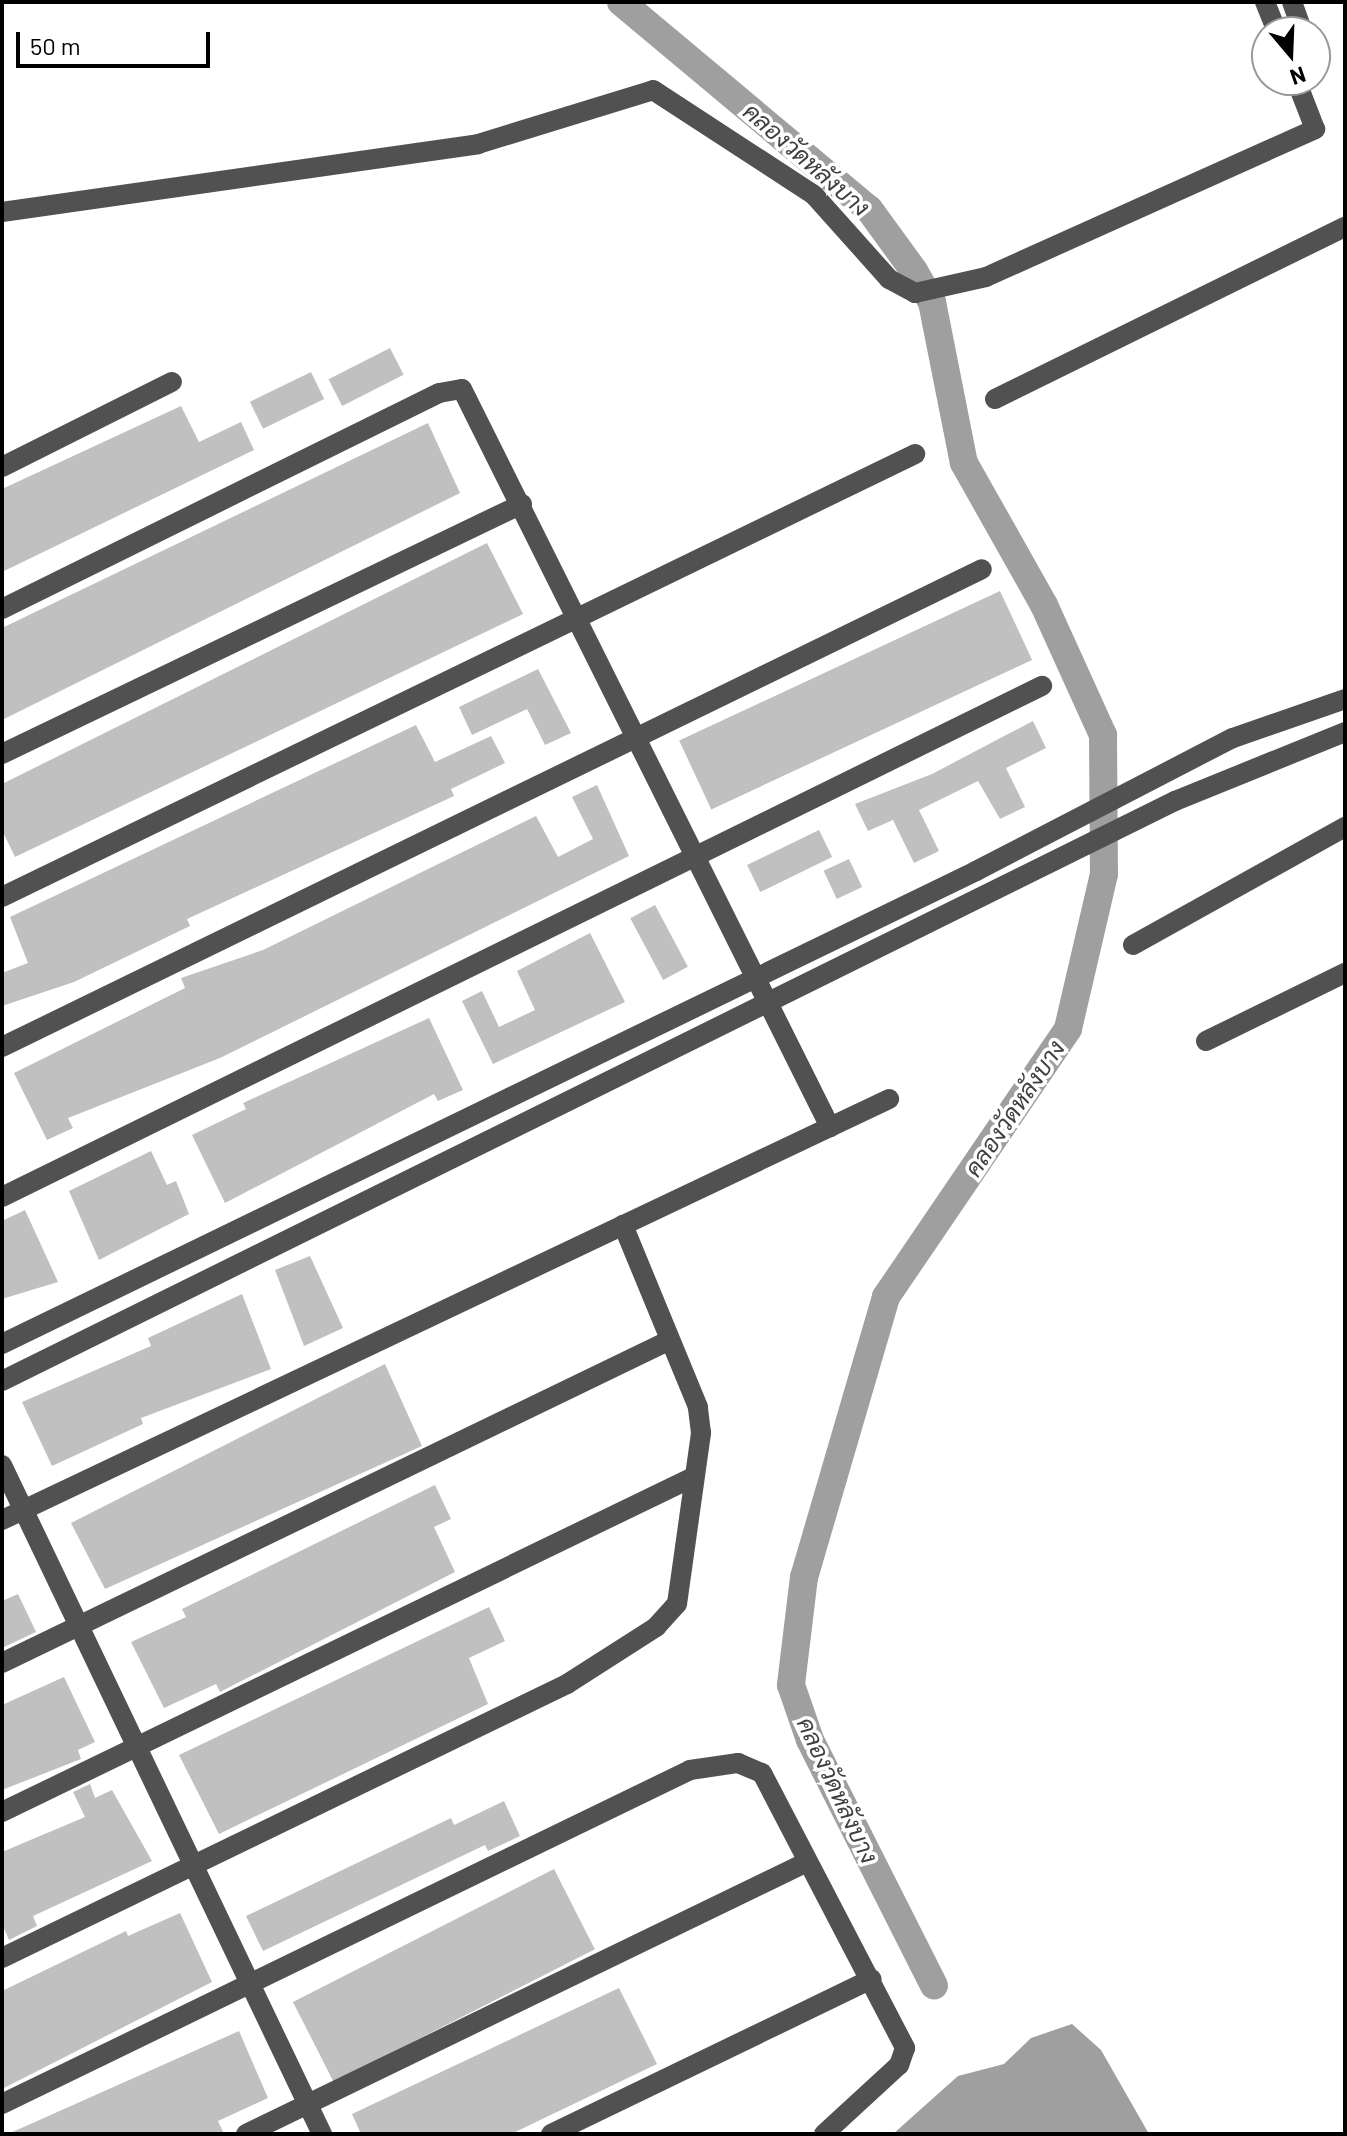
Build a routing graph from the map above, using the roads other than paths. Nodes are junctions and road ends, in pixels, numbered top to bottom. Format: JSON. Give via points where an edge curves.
{"nodes":[{"id":1,"x":1302,"y":96,"type":"edge"},
{"id":2,"x":2,"y":212,"type":"edge"},
{"id":3,"x":1345,"y":227,"type":"edge"},
{"id":4,"x":172,"y":382,"type":"dead end"},
{"id":5,"x":995,"y":399,"type":"dead end"},
{"id":6,"x":915,"y":454,"type":"dead end"},
{"id":7,"x":2,"y":467,"type":"edge"},
{"id":8,"x":522,"y":504,"type":"junction"},
{"id":9,"x":982,"y":569,"type":"dead end"},
{"id":10,"x":2,"y":609,"type":"edge"},
{"id":11,"x":579,"y":617,"type":"junction"},
{"id":12,"x":1042,"y":686,"type":"dead end"},
{"id":13,"x":1345,"y":699,"type":"edge"},
{"id":14,"x":1345,"y":732,"type":"edge"},
{"id":15,"x":637,"y":737,"type":"junction"},
{"id":16,"x":1233,"y":738,"type":"junction"},
{"id":17,"x":2,"y":754,"type":"edge"},
{"id":18,"x":1246,"y":767,"type":"junction"},
{"id":19,"x":1345,"y":827,"type":"edge"},
{"id":20,"x":698,"y":859,"type":"junction"},
{"id":21,"x":940,"y":888,"type":"junction"},
{"id":22,"x":2,"y":897,"type":"edge"},
{"id":23,"x":956,"y":915,"type":"junction"},
{"id":24,"x":1133,"y":945,"type":"dead end"},
{"id":25,"x":1345,"y":973,"type":"edge"},
{"id":26,"x":756,"y":978,"type":"junction"},
{"id":27,"x":770,"y":1006,"type":"junction"},
{"id":28,"x":1206,"y":1041,"type":"dead end"},
{"id":29,"x":2,"y":1047,"type":"edge"},
{"id":30,"x":889,"y":1099,"type":"dead end"},
{"id":31,"x":830,"y":1127,"type":"junction"},
{"id":32,"x":363,"y":1169,"type":"junction"},
{"id":33,"x":381,"y":1196,"type":"junction"},
{"id":34,"x":2,"y":1197,"type":"edge"},
{"id":35,"x":623,"y":1225,"type":"junction"},
{"id":36,"x":666,"y":1342,"type":"junction"},
{"id":37,"x":2,"y":1344,"type":"edge"},
{"id":38,"x":2,"y":1381,"type":"edge"},
{"id":39,"x":2,"y":1465,"type":"edge"},
{"id":40,"x":691,"y":1478,"type":"junction"},
{"id":41,"x":23,"y":1509,"type":"junction"},
{"id":42,"x":2,"y":1520,"type":"edge"},
{"id":43,"x":79,"y":1626,"type":"junction"},
{"id":44,"x":2,"y":1663,"type":"edge"},
{"id":45,"x":137,"y":1747,"type":"junction"},
{"id":46,"x":2,"y":1812,"type":"edge"},
{"id":47,"x":807,"y":1862,"type":"junction"},
{"id":48,"x":193,"y":1866,"type":"junction"},
{"id":49,"x":2,"y":1958,"type":"edge"},
{"id":50,"x":871,"y":1979,"type":"junction"},
{"id":51,"x":250,"y":1984,"type":"junction"},
{"id":52,"x":2,"y":2104,"type":"edge"},
{"id":53,"x":307,"y":2104,"type":"junction"},
{"id":54,"x":246,"y":2134,"type":"edge"},
{"id":55,"x":322,"y":2134,"type":"edge"},
{"id":56,"x":551,"y":2134,"type":"edge"},
{"id":57,"x":824,"y":2134,"type":"edge"}],
"edges":[{"from":1,"to":2,"type":"street","via":[[1315,129],[960,286],[915,293],[889,279],[814,195],[653,90],[478,144]]},
{"from":3,"to":5,"type":"street"},
{"from":4,"to":7,"type":"street"},
{"from":6,"to":11,"type":"street"},
{"from":8,"to":10,"type":"street","via":[[471,399],[462,389],[439,393]]},
{"from":8,"to":11,"type":"street"},
{"from":8,"to":17,"type":"street"},
{"from":9,"to":15,"type":"street"},
{"from":11,"to":15,"type":"street"},
{"from":11,"to":22,"type":"street"},
{"from":12,"to":20,"type":"street"},
{"from":13,"to":16,"type":"street"},
{"from":14,"to":18,"type":"street"},
{"from":15,"to":20,"type":"street"},
{"from":15,"to":29,"type":"street"},
{"from":16,"to":18,"type":"street"},
{"from":16,"to":21,"type":"street"},
{"from":18,"to":23,"type":"street"},
{"from":19,"to":24,"type":"street"},
{"from":20,"to":26,"type":"street"},
{"from":20,"to":34,"type":"street"},
{"from":21,"to":23,"type":"street"},
{"from":21,"to":26,"type":"street"},
{"from":23,"to":27,"type":"street"},
{"from":25,"to":28,"type":"street"},
{"from":26,"to":27,"type":"street"},
{"from":26,"to":32,"type":"street"},
{"from":27,"to":31,"type":"street"},
{"from":27,"to":33,"type":"street"},
{"from":30,"to":31,"type":"street"},
{"from":31,"to":35,"type":"street"},
{"from":32,"to":33,"type":"street"},
{"from":32,"to":37,"type":"street"},
{"from":33,"to":38,"type":"street"},
{"from":35,"to":36,"type":"street"},
{"from":35,"to":41,"type":"street"},
{"from":36,"to":40,"type":"street","via":[[698,1407],[701,1433]]},
{"from":36,"to":43,"type":"street"},
{"from":39,"to":41,"type":"street"},
{"from":40,"to":45,"type":"street"},
{"from":40,"to":48,"type":"street","via":[[677,1604],[656,1627],[567,1684]]},
{"from":41,"to":42,"type":"street"},
{"from":41,"to":43,"type":"street"},
{"from":43,"to":44,"type":"street"},
{"from":43,"to":45,"type":"street"},
{"from":45,"to":46,"type":"street"},
{"from":45,"to":48,"type":"street"},
{"from":47,"to":50,"type":"street"},
{"from":47,"to":51,"type":"street","via":[[762,1773],[714,1763]]},
{"from":47,"to":53,"type":"street"},
{"from":48,"to":49,"type":"street"},
{"from":48,"to":51,"type":"street"},
{"from":50,"to":56,"type":"street"},
{"from":50,"to":57,"type":"street","via":[[905,2048],[899,2065]]},
{"from":51,"to":52,"type":"street"},
{"from":51,"to":53,"type":"street"},
{"from":53,"to":54,"type":"street"},
{"from":53,"to":55,"type":"street"}]}
